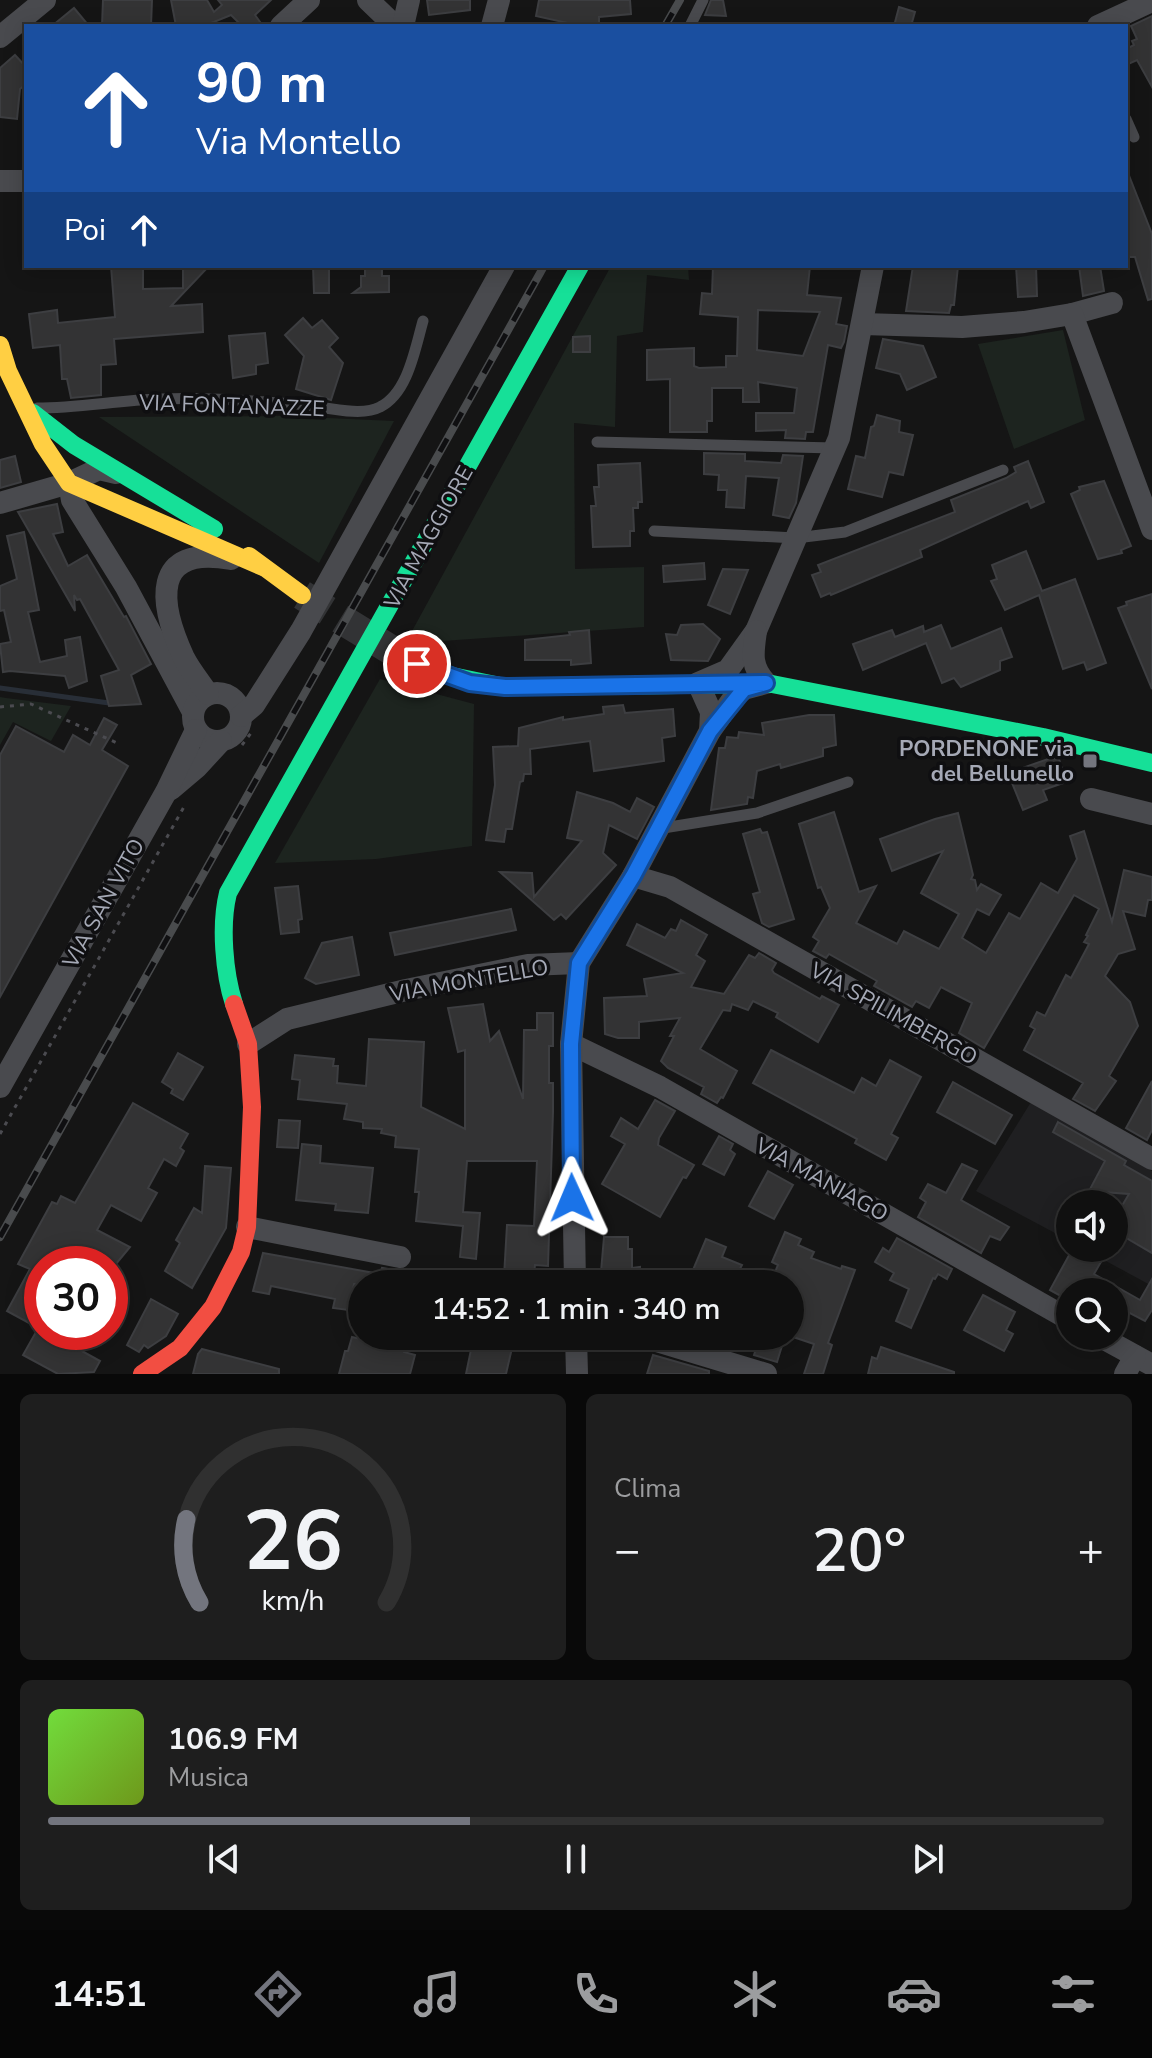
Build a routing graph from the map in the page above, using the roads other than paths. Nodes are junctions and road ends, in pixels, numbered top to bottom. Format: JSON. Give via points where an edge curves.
{"nodes":[{"id":1,"x":45,"y":0,"type":"edge"},
{"id":2,"x":309,"y":0,"type":"edge"},
{"id":3,"x":368,"y":0,"type":"edge"},
{"id":4,"x":409,"y":0,"type":"edge"},
{"id":5,"x":499,"y":0,"type":"edge"},
{"id":6,"x":703,"y":0,"type":"edge"},
{"id":7,"x":1152,"y":1,"type":"edge"},
{"id":8,"x":283,"y":24,"type":"edge"},
{"id":9,"x":393,"y":24,"type":"edge"},
{"id":10,"x":403,"y":24,"type":"edge"},
{"id":11,"x":493,"y":24,"type":"edge"},
{"id":12,"x":691,"y":24,"type":"edge"},
{"id":13,"x":1102,"y":24,"type":"edge"},
{"id":14,"x":13,"y":34,"type":"edge"},
{"id":15,"x":1128,"y":124,"type":"edge"},
{"id":16,"x":1134,"y":137,"type":"dead end"},
{"id":17,"x":0,"y":181,"type":"edge"},
{"id":18,"x":24,"y":181,"type":"edge"},
{"id":19,"x":503,"y":268,"type":"edge"},
{"id":20,"x":579,"y":268,"type":"edge"},
{"id":21,"x":873,"y":268,"type":"edge"},
{"id":22,"x":1112,"y":303,"type":"dead end"},
{"id":23,"x":1072,"y":314,"type":"junction"},
{"id":24,"x":423,"y":321,"type":"dead end"},
{"id":25,"x":863,"y":324,"type":"junction"},
{"id":26,"x":0,"y":345,"type":"edge"},
{"id":27,"x":4,"y":371,"type":"edge"},
{"id":28,"x":26,"y":408,"type":"junction"},
{"id":29,"x":597,"y":442,"type":"dead end"},
{"id":30,"x":834,"y":448,"type":"junction"},
{"id":31,"x":1003,"y":470,"type":"dead end"},
{"id":32,"x":127,"y":475,"type":"junction"},
{"id":33,"x":69,"y":483,"type":"junction"},
{"id":34,"x":0,"y":503,"type":"edge"},
{"id":35,"x":1152,"y":529,"type":"edge"},
{"id":36,"x":654,"y":531,"type":"dead end"},
{"id":37,"x":796,"y":538,"type":"junction"},
{"id":38,"x":255,"y":564,"type":"junction"},
{"id":39,"x":302,"y":595,"type":"tunnel mouth"},
{"id":40,"x":756,"y":631,"type":"junction"},
{"id":41,"x":401,"y":656,"type":"tunnel mouth"},
{"id":42,"x":698,"y":683,"type":"junction"},
{"id":43,"x":766,"y":683,"type":"junction"},
{"id":44,"x":208,"y":694,"type":"junction"},
{"id":45,"x":195,"y":721,"type":"junction"},
{"id":46,"x":247,"y":723,"type":"junction"},
{"id":47,"x":710,"y":731,"type":"junction"},
{"id":48,"x":230,"y":744,"type":"junction"},
{"id":49,"x":1152,"y":763,"type":"edge"},
{"id":50,"x":848,"y":782,"type":"dead end"},
{"id":51,"x":176,"y":798,"type":"junction"},
{"id":52,"x":1091,"y":799,"type":"dead end"},
{"id":53,"x":1152,"y":814,"type":"edge"},
{"id":54,"x":656,"y":829,"type":"junction"},
{"id":55,"x":633,"y":876,"type":"junction"},
{"id":56,"x":579,"y":963,"type":"junction"},
{"id":57,"x":248,"y":1044,"type":"junction"},
{"id":58,"x":571,"y":1044,"type":"junction"},
{"id":59,"x":0,"y":1087,"type":"edge"},
{"id":60,"x":1152,"y":1159,"type":"edge"},
{"id":61,"x":247,"y":1227,"type":"junction"},
{"id":62,"x":400,"y":1257,"type":"dead end"},
{"id":63,"x":575,"y":1270,"type":"edge"},
{"id":64,"x":1056,"y":1312,"type":"edge"},
{"id":65,"x":576,"y":1350,"type":"edge"},
{"id":66,"x":686,"y":1350,"type":"edge"},
{"id":67,"x":1117,"y":1350,"type":"edge"},
{"id":68,"x":1137,"y":1365,"type":"edge"},
{"id":69,"x":142,"y":1374,"type":"edge"},
{"id":70,"x":577,"y":1374,"type":"edge"},
{"id":71,"x":766,"y":1374,"type":"edge"}],
"edges":[{"from":1,"to":14,"type":"street"},
{"from":2,"to":8,"type":"street"},
{"from":3,"to":9,"type":"street"},
{"from":4,"to":10,"type":"street"},
{"from":5,"to":11,"type":"street"},
{"from":6,"to":12,"type":"lane"},
{"from":7,"to":13,"type":"street"},
{"from":15,"to":16,"type":"lane"},
{"from":17,"to":18,"type":"street"},
{"from":19,"to":46,"type":"street"},
{"from":20,"to":57,"type":"street","name":"VIA MAGGIORE","via":[[228,893],[224,937],[232,997]]},
{"from":21,"to":25,"type":"street"},
{"from":22,"to":23,"type":"street"},
{"from":23,"to":25,"type":"street","via":[[962,327]]},
{"from":23,"to":35,"type":"street"},
{"from":24,"to":28,"type":"lane","name":"VIA FONTANAZZE","via":[[399,389],[384,406],[369,412],[160,399]]},
{"from":25,"to":30,"type":"street"},
{"from":26,"to":27,"type":"street"},
{"from":27,"to":28,"type":"street"},
{"from":28,"to":32,"type":"street","via":[[74,445]]},
{"from":28,"to":33,"type":"street"},
{"from":29,"to":30,"type":"lane"},
{"from":30,"to":37,"type":"street"},
{"from":31,"to":37,"type":"lane","via":[[845,532]]},
{"from":32,"to":33,"type":"street","via":[[99,469]]},
{"from":32,"to":38,"type":"street","via":[[203,520]]},
{"from":33,"to":34,"type":"street"},
{"from":33,"to":38,"type":"street"},
{"from":33,"to":45,"type":"street","via":[[72,500],[126,587]]},
{"from":36,"to":37,"type":"lane"},
{"from":37,"to":40,"type":"street"},
{"from":38,"to":39,"type":"street"},
{"from":38,"to":44,"type":"street","via":[[197,556],[180,562],[166,584],[165,601],[185,659]]},
{"from":40,"to":42,"type":"street","via":[[728,670]]},
{"from":40,"to":43,"type":"street","via":[[752,661]]},
{"from":41,"to":42,"type":"street","via":[[470,683],[505,687]]},
{"from":42,"to":43,"type":"street"},
{"from":42,"to":47,"type":"street","via":[[711,712]]},
{"from":43,"to":47,"type":"street","name":"VIA MONTELLO","via":[[744,689]]},
{"from":43,"to":49,"type":"street"},
{"from":44,"to":45,"type":"street","via":[[201,698]]},
{"from":44,"to":46,"type":"street","via":[[230,696]]},
{"from":45,"to":48,"type":"street","via":[[207,739]]},
{"from":45,"to":51,"type":"street","name":"VIA SAN VITO"},
{"from":46,"to":48,"type":"street","via":[[241,723]]},
{"from":47,"to":54,"type":"street","name":"VIA MONTELLO"},
{"from":48,"to":51,"type":"street","name":"VIA SAN VITO","via":[[197,767]]},
{"from":50,"to":54,"type":"lane","via":[[757,813]]},
{"from":51,"to":59,"type":"street","name":"VIA SAN VITO"},
{"from":52,"to":53,"type":"street"},
{"from":54,"to":55,"type":"street","name":"VIA MONTELLO"},
{"from":55,"to":56,"type":"street","name":"VIA MONTELLO"},
{"from":55,"to":60,"type":"street","name":"VIA SPILIMBERGO","via":[[670,887]]},
{"from":56,"to":57,"type":"street","name":"VIA MONTELLO","via":[[528,965],[287,1019]]},
{"from":56,"to":58,"type":"street"},
{"from":57,"to":61,"type":"street","via":[[252,1107]]},
{"from":58,"to":63,"type":"street"},
{"from":58,"to":64,"type":"street","name":"VIA MANIAGO","via":[[660,1087]]},
{"from":61,"to":62,"type":"street"},
{"from":61,"to":69,"type":"street","via":[[241,1252],[213,1307],[180,1348]]},
{"from":65,"to":70,"type":"street"},
{"from":66,"to":71,"type":"street"},
{"from":67,"to":68,"type":"street"}]}
